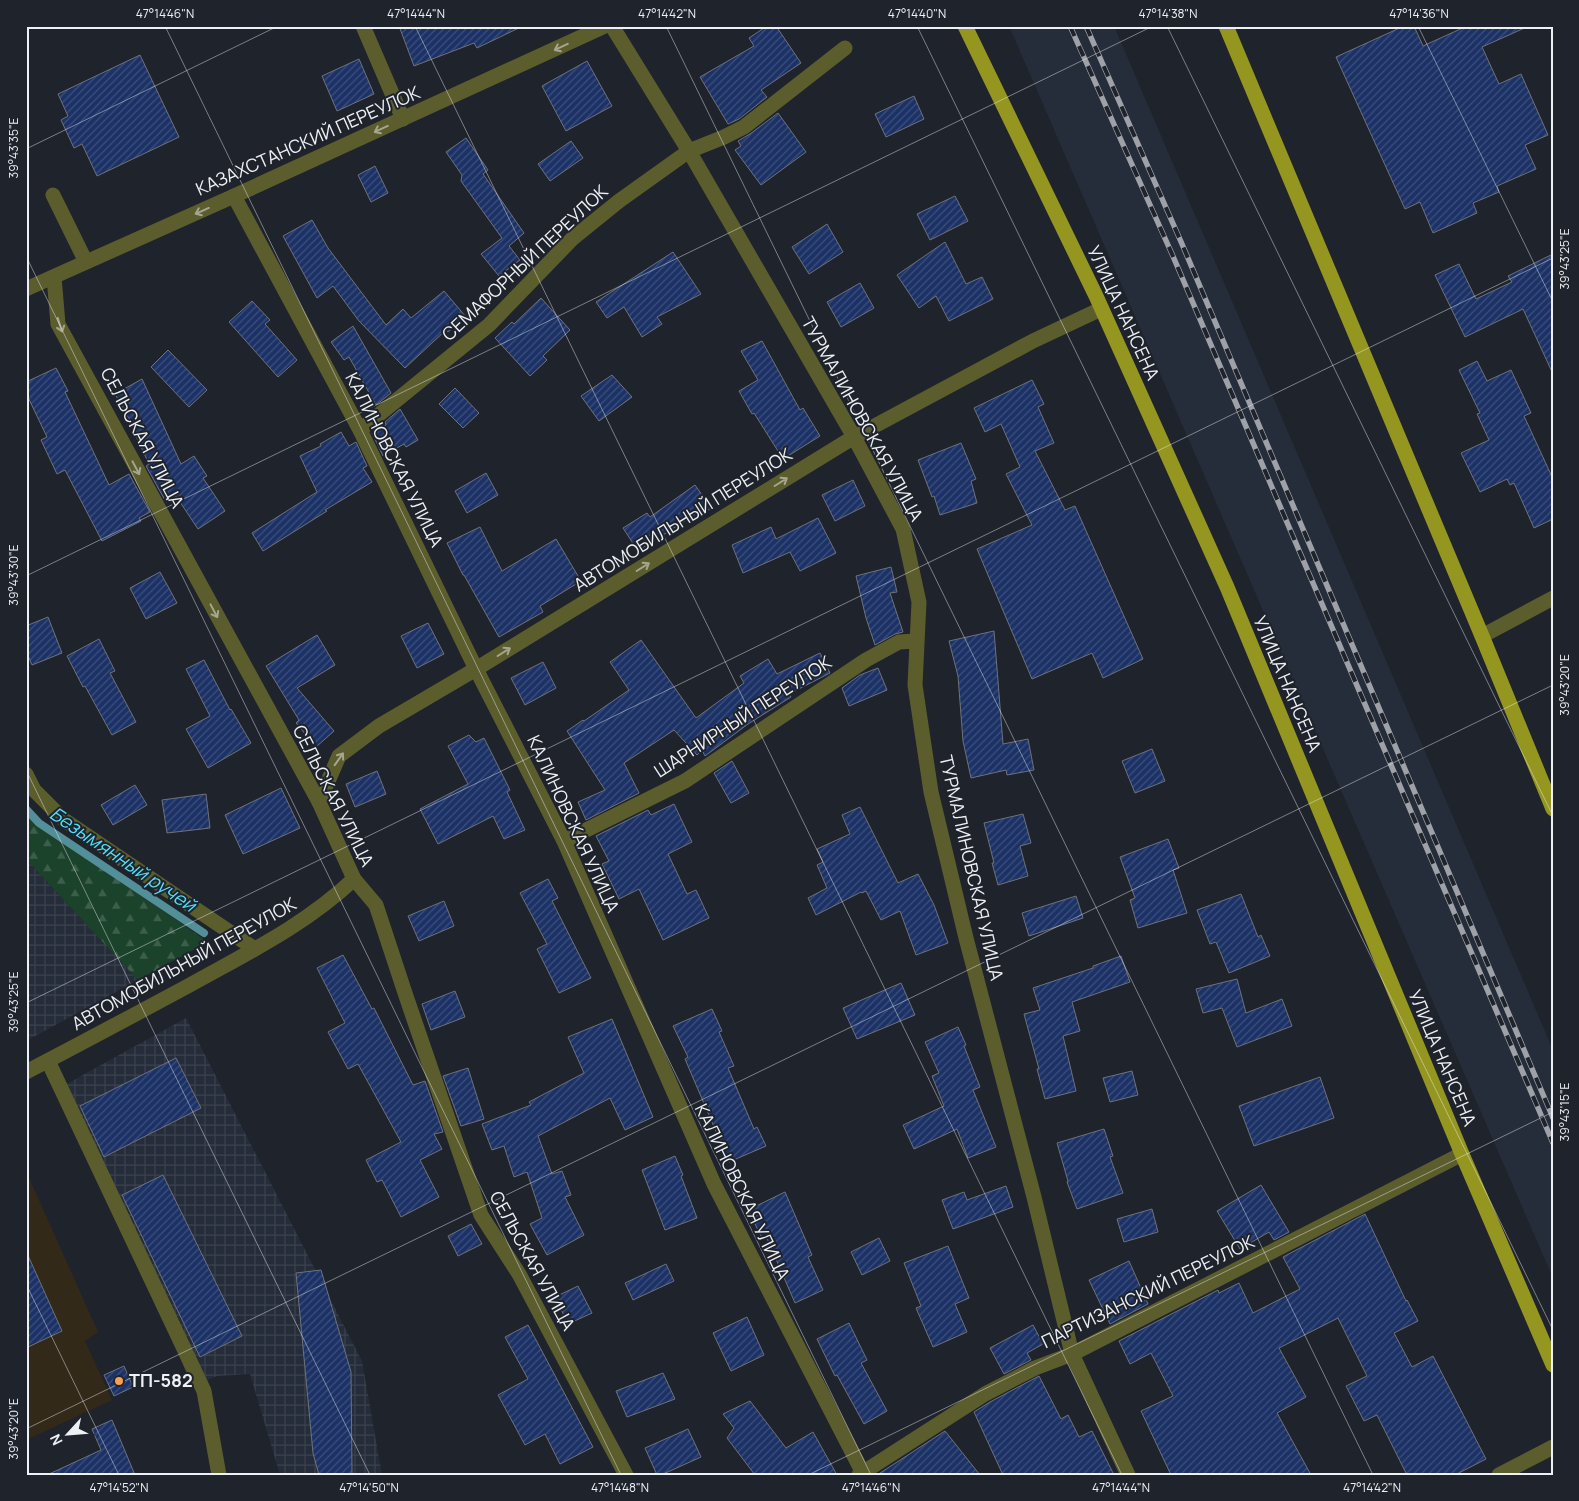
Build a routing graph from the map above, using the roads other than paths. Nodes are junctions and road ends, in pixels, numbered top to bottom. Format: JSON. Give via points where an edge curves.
{"nodes":[{"id":1,"x":363,"y":26,"type":"edge"},
{"id":2,"x":605,"y":26,"type":"edge"},
{"id":3,"x":612,"y":26,"type":"edge"},
{"id":4,"x":965,"y":26,"type":"edge"},
{"id":5,"x":971,"y":26,"type":"edge"},
{"id":6,"x":1226,"y":26,"type":"edge"},
{"id":7,"x":975,"y":47,"type":"junction"},
{"id":8,"x":845,"y":48,"type":"dead end"},
{"id":9,"x":404,"y":119,"type":"junction"},
{"id":10,"x":689,"y":151,"type":"junction"},
{"id":11,"x":53,"y":196,"type":"dead end"},
{"id":12,"x":234,"y":196,"type":"junction"},
{"id":13,"x":86,"y":262,"type":"junction"},
{"id":14,"x":54,"y":276,"type":"junction"},
{"id":15,"x":26,"y":289,"type":"edge"},
{"id":16,"x":1101,"y":309,"type":"junction"},
{"id":17,"x":360,"y":430,"type":"junction"},
{"id":18,"x":854,"y":437,"type":"junction"},
{"id":19,"x":1553,"y":598,"type":"edge"},
{"id":20,"x":1482,"y":636,"type":"junction"},
{"id":21,"x":916,"y":641,"type":"junction"},
{"id":22,"x":476,"y":669,"type":"junction"},
{"id":23,"x":26,"y":774,"type":"edge"},
{"id":24,"x":319,"y":802,"type":"junction"},
{"id":25,"x":1553,"y":809,"type":"edge"},
{"id":26,"x":564,"y":841,"type":"junction"},
{"id":27,"x":354,"y":879,"type":"junction"},
{"id":28,"x":255,"y":949,"type":"junction"},
{"id":29,"x":48,"y":1061,"type":"junction"},
{"id":30,"x":26,"y":1072,"type":"edge"},
{"id":31,"x":1462,"y":1154,"type":"junction"},
{"id":32,"x":1072,"y":1354,"type":"junction"},
{"id":33,"x":1553,"y":1365,"type":"edge"},
{"id":34,"x":1553,"y":1447,"type":"edge"},
{"id":35,"x":862,"y":1474,"type":"edge"},
{"id":36,"x":219,"y":1475,"type":"edge"},
{"id":37,"x":626,"y":1475,"type":"edge"},
{"id":38,"x":1128,"y":1475,"type":"edge"},
{"id":39,"x":1499,"y":1475,"type":"edge"}],
"edges":[{"from":1,"to":9,"type":"street"},
{"from":2,"to":9,"type":"street","name":"КАЗАХСТАНСКИЙ ПЕРЕУЛОК","one_way":true},
{"from":3,"to":10,"type":"street","name":"ТУРМАЛИНОВСКАЯ УЛИЦА"},
{"from":4,"to":7,"type":"main road","name":"УЛИЦА НАНСЕНА"},
{"from":5,"to":7,"type":"main road"},
{"from":6,"to":20,"type":"main road"},
{"from":7,"to":16,"type":"main road","name":"УЛИЦА НАНСЕНА"},
{"from":8,"to":10,"type":"street","name":"СЕМАФОРНЫЙ ПЕРЕУЛОК","via":[[744,127]]},
{"from":9,"to":12,"type":"street","name":"КАЗАХСТАНСКИЙ ПЕРЕУЛОК","one_way":true},
{"from":10,"to":17,"type":"street","name":"СЕМАФОРНЫЙ ПЕРЕУЛОК","via":[[619,200],[572,239],[489,325]]},
{"from":10,"to":18,"type":"street","name":"ТУРМАЛИНОВСКАЯ УЛИЦА"},
{"from":11,"to":13,"type":"street"},
{"from":12,"to":13,"type":"street","name":"КАЗАХСТАНСКИЙ ПЕРЕУЛОК","one_way":true},
{"from":12,"to":17,"type":"street","name":"КАЛИНОВСКАЯ УЛИЦА"},
{"from":13,"to":14,"type":"street","name":"КАЗАХСТАНСКИЙ ПЕРЕУЛОК"},
{"from":14,"to":15,"type":"street","name":"КАЗАХСТАНСКИЙ ПЕРЕУЛОК"},
{"from":14,"to":24,"type":"street","name":"СЕЛЬСКАЯ УЛИЦА","one_way":true,"via":[[58,324]]},
{"from":16,"to":18,"type":"street","name":"АВТОМОБИЛЬНЫЙ ПЕРЕУЛОК"},
{"from":16,"to":31,"type":"main road","name":"УЛИЦА НАНСЕНА","via":[[1227,587]]},
{"from":17,"to":22,"type":"street","name":"КАЛИНОВСКАЯ УЛИЦА"},
{"from":18,"to":21,"type":"street","name":"ТУРМАЛИНОВСКАЯ УЛИЦА","via":[[903,529],[918,602]]},
{"from":22,"to":18,"type":"street","name":"АВТОМОБИЛЬНЫЙ ПЕРЕУЛОК","one_way":true},
{"from":19,"to":20,"type":"street"},
{"from":20,"to":25,"type":"main road"},
{"from":21,"to":26,"type":"street","name":"ШАРНИРНЫЙ ПЕРЕУЛОК","via":[[899,642],[866,660],[685,781]]},
{"from":21,"to":32,"type":"street","name":"ТУРМАЛИНОВСКАЯ УЛИЦА","via":[[915,685],[931,792]]},
{"from":24,"to":22,"type":"street","name":"АВТОМОБИЛЬНЫЙ ПЕРЕУЛОК","one_way":true,"via":[[339,756],[379,726]]},
{"from":22,"to":26,"type":"street","name":"КАЛИНОВСКАЯ УЛИЦА"},
{"from":23,"to":28,"type":"street","via":[[34,790],[64,820]]},
{"from":24,"to":27,"type":"street","name":"СЕЛЬСКАЯ УЛИЦА"},
{"from":26,"to":35,"type":"street","name":"КАЛИНОВСКАЯ УЛИЦА","via":[[714,1184]]},
{"from":27,"to":28,"type":"street","name":"АВТОМОБИЛЬНЫЙ ПЕРЕУЛОК","via":[[301,922]]},
{"from":27,"to":37,"type":"street","name":"СЕЛЬСКАЯ УЛИЦА","via":[[376,905],[481,1215],[520,1274]]},
{"from":28,"to":29,"type":"street","name":"АВТОМОБИЛЬНЫЙ ПЕРЕУЛОК"},
{"from":29,"to":30,"type":"street","name":"АВТОМОБИЛЬНЫЙ ПЕРЕУЛОК"},
{"from":29,"to":36,"type":"street","via":[[204,1391]]},
{"from":31,"to":32,"type":"street","name":"ПАРТИЗАНСКИЙ ПЕРЕУЛОК"},
{"from":31,"to":33,"type":"main road","name":"УЛИЦА НАНСЕНА"},
{"from":32,"to":35,"type":"street","name":"ПАРТИЗАНСКИЙ ПЕРЕУЛОК","via":[[1035,1368],[985,1394]]},
{"from":32,"to":38,"type":"street","name":"ТУРМАЛИНОВСКАЯ УЛИЦА"},
{"from":34,"to":39,"type":"street"}]}
